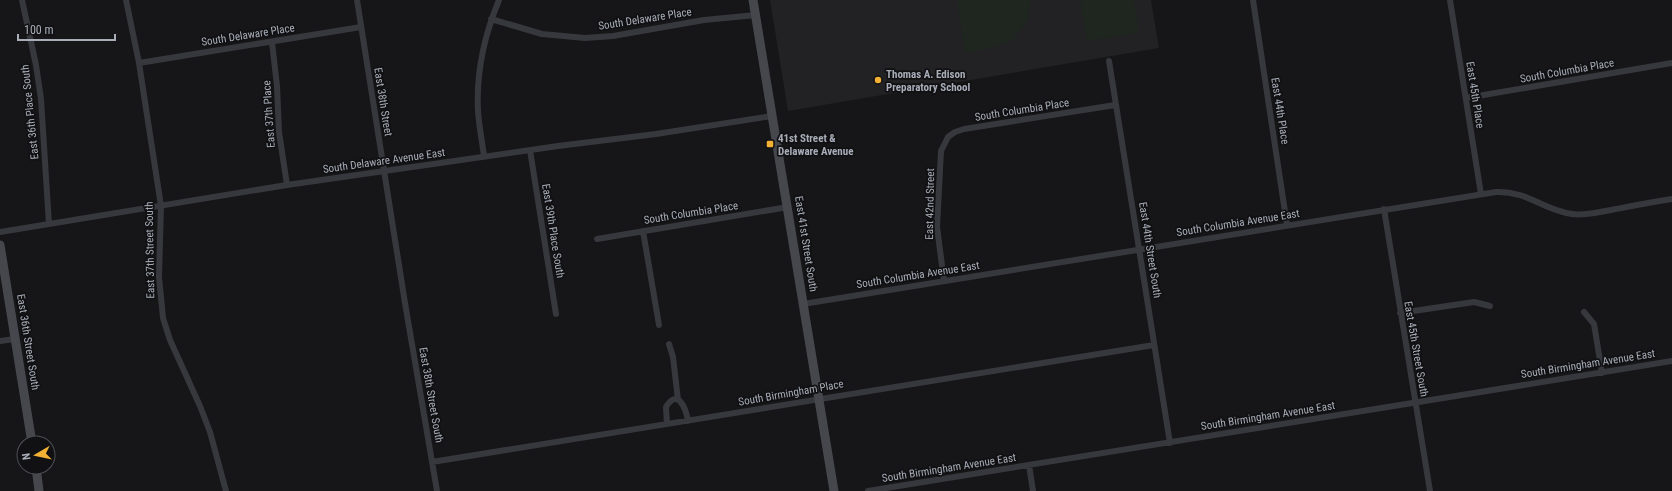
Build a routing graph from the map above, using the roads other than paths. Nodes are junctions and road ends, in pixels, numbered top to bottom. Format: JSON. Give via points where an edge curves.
{"nodes":[{"id":1,"x":22,"y":0,"type":"edge"},
{"id":2,"x":126,"y":0,"type":"edge"},
{"id":3,"x":356,"y":0,"type":"edge"},
{"id":4,"x":499,"y":0,"type":"edge"},
{"id":5,"x":753,"y":0,"type":"edge"},
{"id":6,"x":1253,"y":0,"type":"edge"},
{"id":7,"x":1450,"y":0,"type":"edge"},
{"id":8,"x":756,"y":15,"type":"junction"},
{"id":9,"x":491,"y":19,"type":"junction"},
{"id":10,"x":361,"y":27,"type":"junction"},
{"id":11,"x":272,"y":42,"type":"junction"},
{"id":12,"x":1109,"y":61,"type":"dead end"},
{"id":13,"x":138,"y":63,"type":"junction"},
{"id":14,"x":1672,"y":63,"type":"edge"},
{"id":15,"x":1466,"y":98,"type":"junction"},
{"id":16,"x":1115,"y":105,"type":"junction"},
{"id":17,"x":772,"y":116,"type":"junction"},
{"id":18,"x":530,"y":150,"type":"junction"},
{"id":19,"x":941,"y":151,"type":"joint"},
{"id":20,"x":484,"y":156,"type":"junction"},
{"id":21,"x":384,"y":171,"type":"junction"},
{"id":22,"x":287,"y":185,"type":"junction"},
{"id":23,"x":1481,"y":194,"type":"junction"},
{"id":24,"x":1672,"y":199,"type":"edge"},
{"id":25,"x":161,"y":206,"type":"junction"},
{"id":26,"x":788,"y":207,"type":"junction"},
{"id":27,"x":1384,"y":209,"type":"junction"},
{"id":28,"x":49,"y":224,"type":"junction"},
{"id":29,"x":1287,"y":225,"type":"junction"},
{"id":30,"x":643,"y":231,"type":"junction"},
{"id":31,"x":0,"y":232,"type":"edge"},
{"id":32,"x":597,"y":239,"type":"dead end"},
{"id":33,"x":0,"y":246,"type":"edge"},
{"id":34,"x":1140,"y":249,"type":"junction"},
{"id":35,"x":944,"y":281,"type":"junction"},
{"id":36,"x":405,"y":303,"type":"joint"},
{"id":37,"x":803,"y":304,"type":"junction"},
{"id":38,"x":1490,"y":306,"type":"dead end"},
{"id":39,"x":1584,"y":312,"type":"dead end"},
{"id":40,"x":1400,"y":313,"type":"junction"},
{"id":41,"x":556,"y":314,"type":"dead end"},
{"id":42,"x":659,"y":325,"type":"dead end"},
{"id":43,"x":15,"y":339,"type":"junction"},
{"id":44,"x":0,"y":341,"type":"edge"},
{"id":45,"x":668,"y":344,"type":"dead end"},
{"id":46,"x":1154,"y":344,"type":"junction"},
{"id":47,"x":1672,"y":361,"type":"edge"},
{"id":48,"x":1602,"y":372,"type":"junction"},
{"id":49,"x":819,"y":399,"type":"junction"},
{"id":50,"x":678,"y":400,"type":"junction"},
{"id":51,"x":1415,"y":402,"type":"junction"},
{"id":52,"x":688,"y":421,"type":"junction"},
{"id":53,"x":668,"y":424,"type":"junction"},
{"id":54,"x":31,"y":435,"type":"edge"},
{"id":55,"x":1170,"y":443,"type":"junction"},
{"id":56,"x":432,"y":462,"type":"junction"},
{"id":57,"x":1029,"y":465,"type":"junction"},
{"id":58,"x":37,"y":475,"type":"edge"},
{"id":59,"x":39,"y":491,"type":"edge"},
{"id":60,"x":226,"y":491,"type":"edge"},
{"id":61,"x":437,"y":491,"type":"edge"},
{"id":62,"x":834,"y":491,"type":"edge"},
{"id":63,"x":868,"y":491,"type":"edge"},
{"id":64,"x":1033,"y":491,"type":"edge"},
{"id":65,"x":1430,"y":491,"type":"edge"}],
"edges":[{"from":1,"to":28,"type":"street","name":"East 36th Place South","via":[[41,99]]},
{"from":2,"to":13,"type":"street","name":"East 37th Street South"},
{"from":3,"to":10,"type":"street","name":"East 38th Street"},
{"from":4,"to":9,"type":"street"},
{"from":5,"to":8,"type":"main road","name":"East 41st Street South"},
{"from":6,"to":29,"type":"street","name":"East 44th Place"},
{"from":7,"to":15,"type":"street","name":"East 45th Place"},
{"from":8,"to":9,"type":"street","name":"South Delaware Place","via":[[585,38],[542,34]]},
{"from":8,"to":17,"type":"main road","name":"East 41st Street South"},
{"from":9,"to":20,"type":"street","via":[[482,53],[478,93]]},
{"from":10,"to":11,"type":"street","name":"South Delaware Place"},
{"from":10,"to":21,"type":"street","name":"East 38th Street"},
{"from":11,"to":13,"type":"street","name":"South Delaware Place"},
{"from":11,"to":22,"type":"street","name":"East 37th Place","via":[[279,132]]},
{"from":12,"to":16,"type":"street","name":"East 44th Street South"},
{"from":13,"to":25,"type":"street","name":"East 37th Street South"},
{"from":14,"to":15,"type":"street","name":"South Columbia Place"},
{"from":15,"to":23,"type":"street","name":"East 45th Place"},
{"from":16,"to":19,"type":"street","name":"South Columbia Place","via":[[964,129],[948,137]]},
{"from":16,"to":34,"type":"street","name":"East 44th Street South"},
{"from":17,"to":18,"type":"street","name":"South Delaware Avenue East"},
{"from":17,"to":26,"type":"main road","name":"East 41st Street South"},
{"from":18,"to":20,"type":"street","name":"South Delaware Avenue East"},
{"from":18,"to":41,"type":"street","name":"East 39th Place South"},
{"from":19,"to":35,"type":"street","name":"East 42nd Street","via":[[938,227]]},
{"from":20,"to":21,"type":"street","name":"South Delaware Avenue East"},
{"from":21,"to":22,"type":"street","name":"South Delaware Avenue East"},
{"from":21,"to":36,"type":"street","name":"East 38th Street"},
{"from":22,"to":25,"type":"street","name":"South Delaware Avenue East"},
{"from":23,"to":24,"type":"street","name":"South Columbia Avenue East","via":[[1510,191],[1558,211],[1573,214],[1587,214]]},
{"from":23,"to":27,"type":"street","name":"South Columbia Avenue East"},
{"from":25,"to":28,"type":"street","name":"South Delaware Avenue East"},
{"from":25,"to":60,"type":"street","name":"East 37th Street South","via":[[159,277],[164,318],[170,340],[210,432]]},
{"from":26,"to":30,"type":"street","name":"South Columbia Place"},
{"from":26,"to":37,"type":"main road","name":"East 41st Street South"},
{"from":27,"to":29,"type":"street","name":"South Columbia Avenue East"},
{"from":27,"to":40,"type":"street","name":"East 45th Street South"},
{"from":28,"to":31,"type":"street","name":"South Delaware Avenue East"},
{"from":29,"to":34,"type":"street","name":"South Columbia Avenue East"},
{"from":30,"to":32,"type":"street","name":"South Columbia Place"},
{"from":30,"to":42,"type":"street"},
{"from":33,"to":43,"type":"main road","name":"East 36th Street South"},
{"from":34,"to":35,"type":"street","name":"South Columbia Avenue East"},
{"from":34,"to":46,"type":"street","name":"East 44th Street South"},
{"from":35,"to":37,"type":"street","name":"South Columbia Avenue East"},
{"from":36,"to":56,"type":"street","name":"East 38th Street South"},
{"from":37,"to":49,"type":"main road","name":"East 41st Street South"},
{"from":38,"to":40,"type":"street","via":[[1474,302]]},
{"from":39,"to":48,"type":"street","via":[[1594,324]]},
{"from":40,"to":51,"type":"street","name":"East 45th Street South"},
{"from":43,"to":44,"type":"street"},
{"from":43,"to":54,"type":"main road","name":"East 36th Street South"},
{"from":45,"to":50,"type":"street","via":[[673,357]]},
{"from":46,"to":49,"type":"street","name":"South Birmingham Place"},
{"from":46,"to":55,"type":"street","name":"East 44th Street South"},
{"from":47,"to":48,"type":"street","name":"South Birmingham Avenue East"},
{"from":48,"to":51,"type":"street","name":"South Birmingham Avenue East"},
{"from":49,"to":52,"type":"street","name":"South Birmingham Place"},
{"from":49,"to":62,"type":"main road","name":"East 41st Street South"},
{"from":50,"to":52,"type":"street","via":[[684,404]]},
{"from":50,"to":53,"type":"street","via":[[671,400],[666,407]]},
{"from":51,"to":55,"type":"street","name":"South Birmingham Avenue East"},
{"from":51,"to":65,"type":"street","name":"East 45th Street South"},
{"from":52,"to":53,"type":"street","name":"South Birmingham Place"},
{"from":53,"to":56,"type":"street","name":"South Birmingham Place"},
{"from":55,"to":57,"type":"street","name":"South Birmingham Avenue East"},
{"from":56,"to":61,"type":"street","name":"East 38th Street South"},
{"from":57,"to":63,"type":"street","name":"South Birmingham Avenue East"},
{"from":57,"to":64,"type":"street"},
{"from":58,"to":59,"type":"main road"}]}
